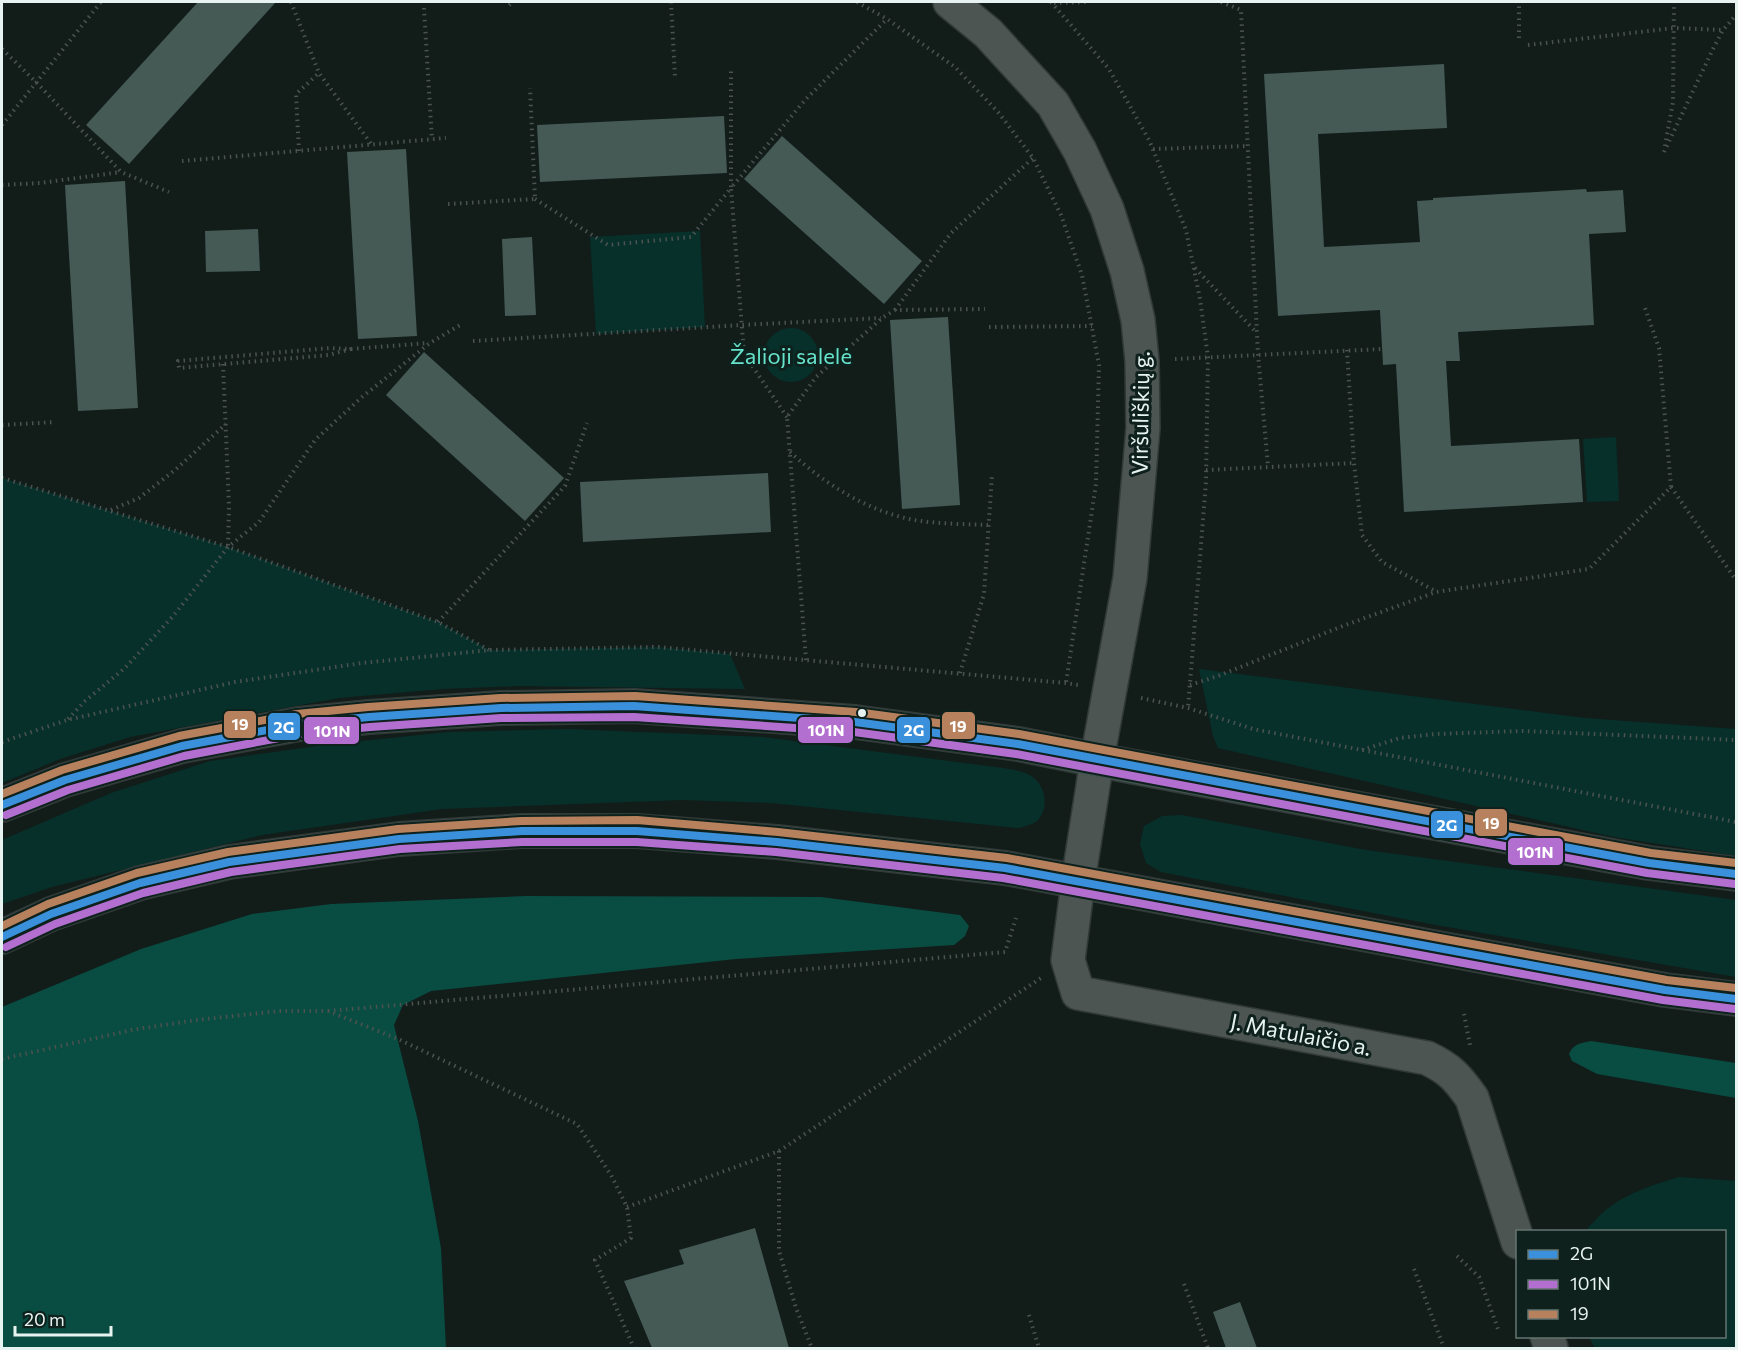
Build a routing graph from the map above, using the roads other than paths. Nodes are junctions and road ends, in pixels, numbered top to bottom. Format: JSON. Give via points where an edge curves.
{"nodes":[{"id":1,"x":950,"y":2,"type":"edge"},
{"id":2,"x":1096,"y":760,"type":"junction"},
{"id":3,"x":2,"y":805,"type":"edge"},
{"id":4,"x":1737,"y":874,"type":"edge"},
{"id":5,"x":1078,"y":882,"type":"junction"},
{"id":6,"x":2,"y":937,"type":"edge"},
{"id":7,"x":1737,"y":999,"type":"edge"},
{"id":8,"x":1516,"y":1236,"type":"edge"}],
"edges":[{"from":1,"to":2,"type":"main road","name":"Viršuliškių g.","via":[[988,33],[1053,104],[1107,209],[1138,320],[1143,428],[1130,578]]},
{"from":2,"to":3,"type":"main road","via":[[1018,744],[855,722],[634,706],[501,708],[299,724],[182,746],[65,780]]},
{"from":2,"to":4,"type":"main road","via":[[1649,863]]},
{"from":2,"to":5,"type":"main road","name":"Viršuliškių g."},
{"from":5,"to":6,"type":"main road","via":[[1005,868],[777,842],[637,831],[522,831],[399,839],[229,862],[140,883],[51,914]]},
{"from":5,"to":7,"type":"main road","via":[[1665,990]]},
{"from":5,"to":8,"type":"main road","name":"J. Matulaičio a.","via":[[1068,960],[1078,993],[1427,1058],[1444,1066],[1472,1098]]}]}
